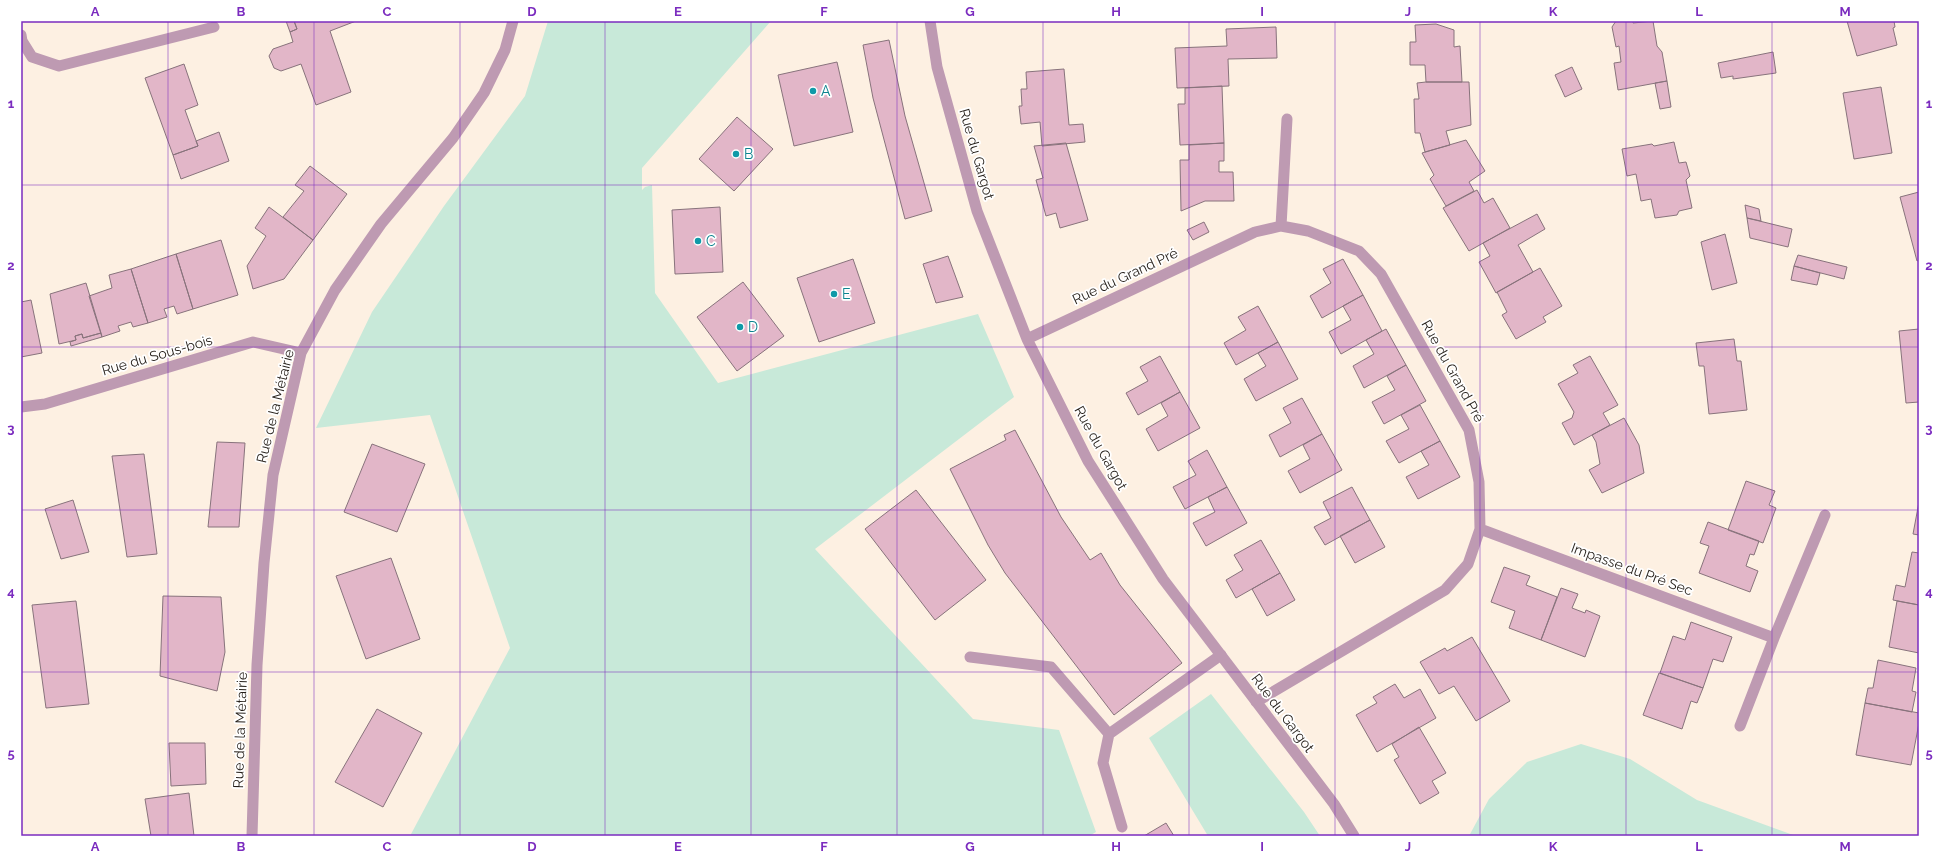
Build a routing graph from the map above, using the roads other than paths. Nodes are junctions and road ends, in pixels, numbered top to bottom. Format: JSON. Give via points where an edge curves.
{"nodes":[{"id":1,"x":513,"y":21,"type":"edge"},
{"id":2,"x":930,"y":21,"type":"edge"},
{"id":3,"x":214,"y":27,"type":"dead end"},
{"id":4,"x":21,"y":35,"type":"edge"},
{"id":5,"x":1287,"y":119,"type":"dead end"},
{"id":6,"x":1280,"y":226,"type":"junction"},
{"id":7,"x":1027,"y":339,"type":"junction"},
{"id":8,"x":301,"y":352,"type":"junction"},
{"id":9,"x":21,"y":408,"type":"edge"},
{"id":10,"x":1825,"y":515,"type":"dead end"},
{"id":11,"x":1480,"y":529,"type":"junction"},
{"id":12,"x":1774,"y":638,"type":"junction"},
{"id":13,"x":1221,"y":656,"type":"junction"},
{"id":14,"x":970,"y":657,"type":"dead end"},
{"id":15,"x":1256,"y":702,"type":"junction"},
{"id":16,"x":1740,"y":726,"type":"dead end"},
{"id":17,"x":1109,"y":734,"type":"junction"},
{"id":18,"x":1122,"y":827,"type":"dead end"},
{"id":19,"x":252,"y":836,"type":"edge"},
{"id":20,"x":1354,"y":836,"type":"edge"}],
"edges":[{"from":1,"to":8,"type":"street","name":"Rue de la Métairie","via":[[505,50],[484,93],[453,138],[381,224],[335,290]]},
{"from":2,"to":7,"type":"street","name":"Rue du Gargot","via":[[937,67],[977,211]]},
{"from":3,"to":4,"type":"street","via":[[59,66],[32,57]]},
{"from":5,"to":6,"type":"street"},
{"from":6,"to":7,"type":"street","name":"Rue du Grand Pré","via":[[1255,232]]},
{"from":6,"to":11,"type":"street","name":"Rue du Grand Pré","via":[[1308,231],[1359,251],[1381,274],[1469,430],[1480,482]]},
{"from":7,"to":13,"type":"street","name":"Rue du Gargot","via":[[1088,461],[1163,579]]},
{"from":8,"to":9,"type":"street","name":"Rue du Sous-bois","via":[[253,342],[45,404]]},
{"from":8,"to":19,"type":"street","name":"Rue de la Métairie","via":[[273,475],[264,563],[257,665]]},
{"from":10,"to":12,"type":"street"},
{"from":11,"to":12,"type":"street","name":"Impasse du Pré Sec"},
{"from":11,"to":15,"type":"street","name":"Rue du Grand Pré","via":[[1468,564],[1444,590]]},
{"from":12,"to":16,"type":"street"},
{"from":13,"to":15,"type":"street","name":"Rue du Gargot"},
{"from":13,"to":17,"type":"street"},
{"from":14,"to":17,"type":"street","via":[[1051,667]]},
{"from":15,"to":20,"type":"street","name":"Rue du Gargot","via":[[1334,804]]},
{"from":17,"to":18,"type":"street","via":[[1103,763]]}]}
